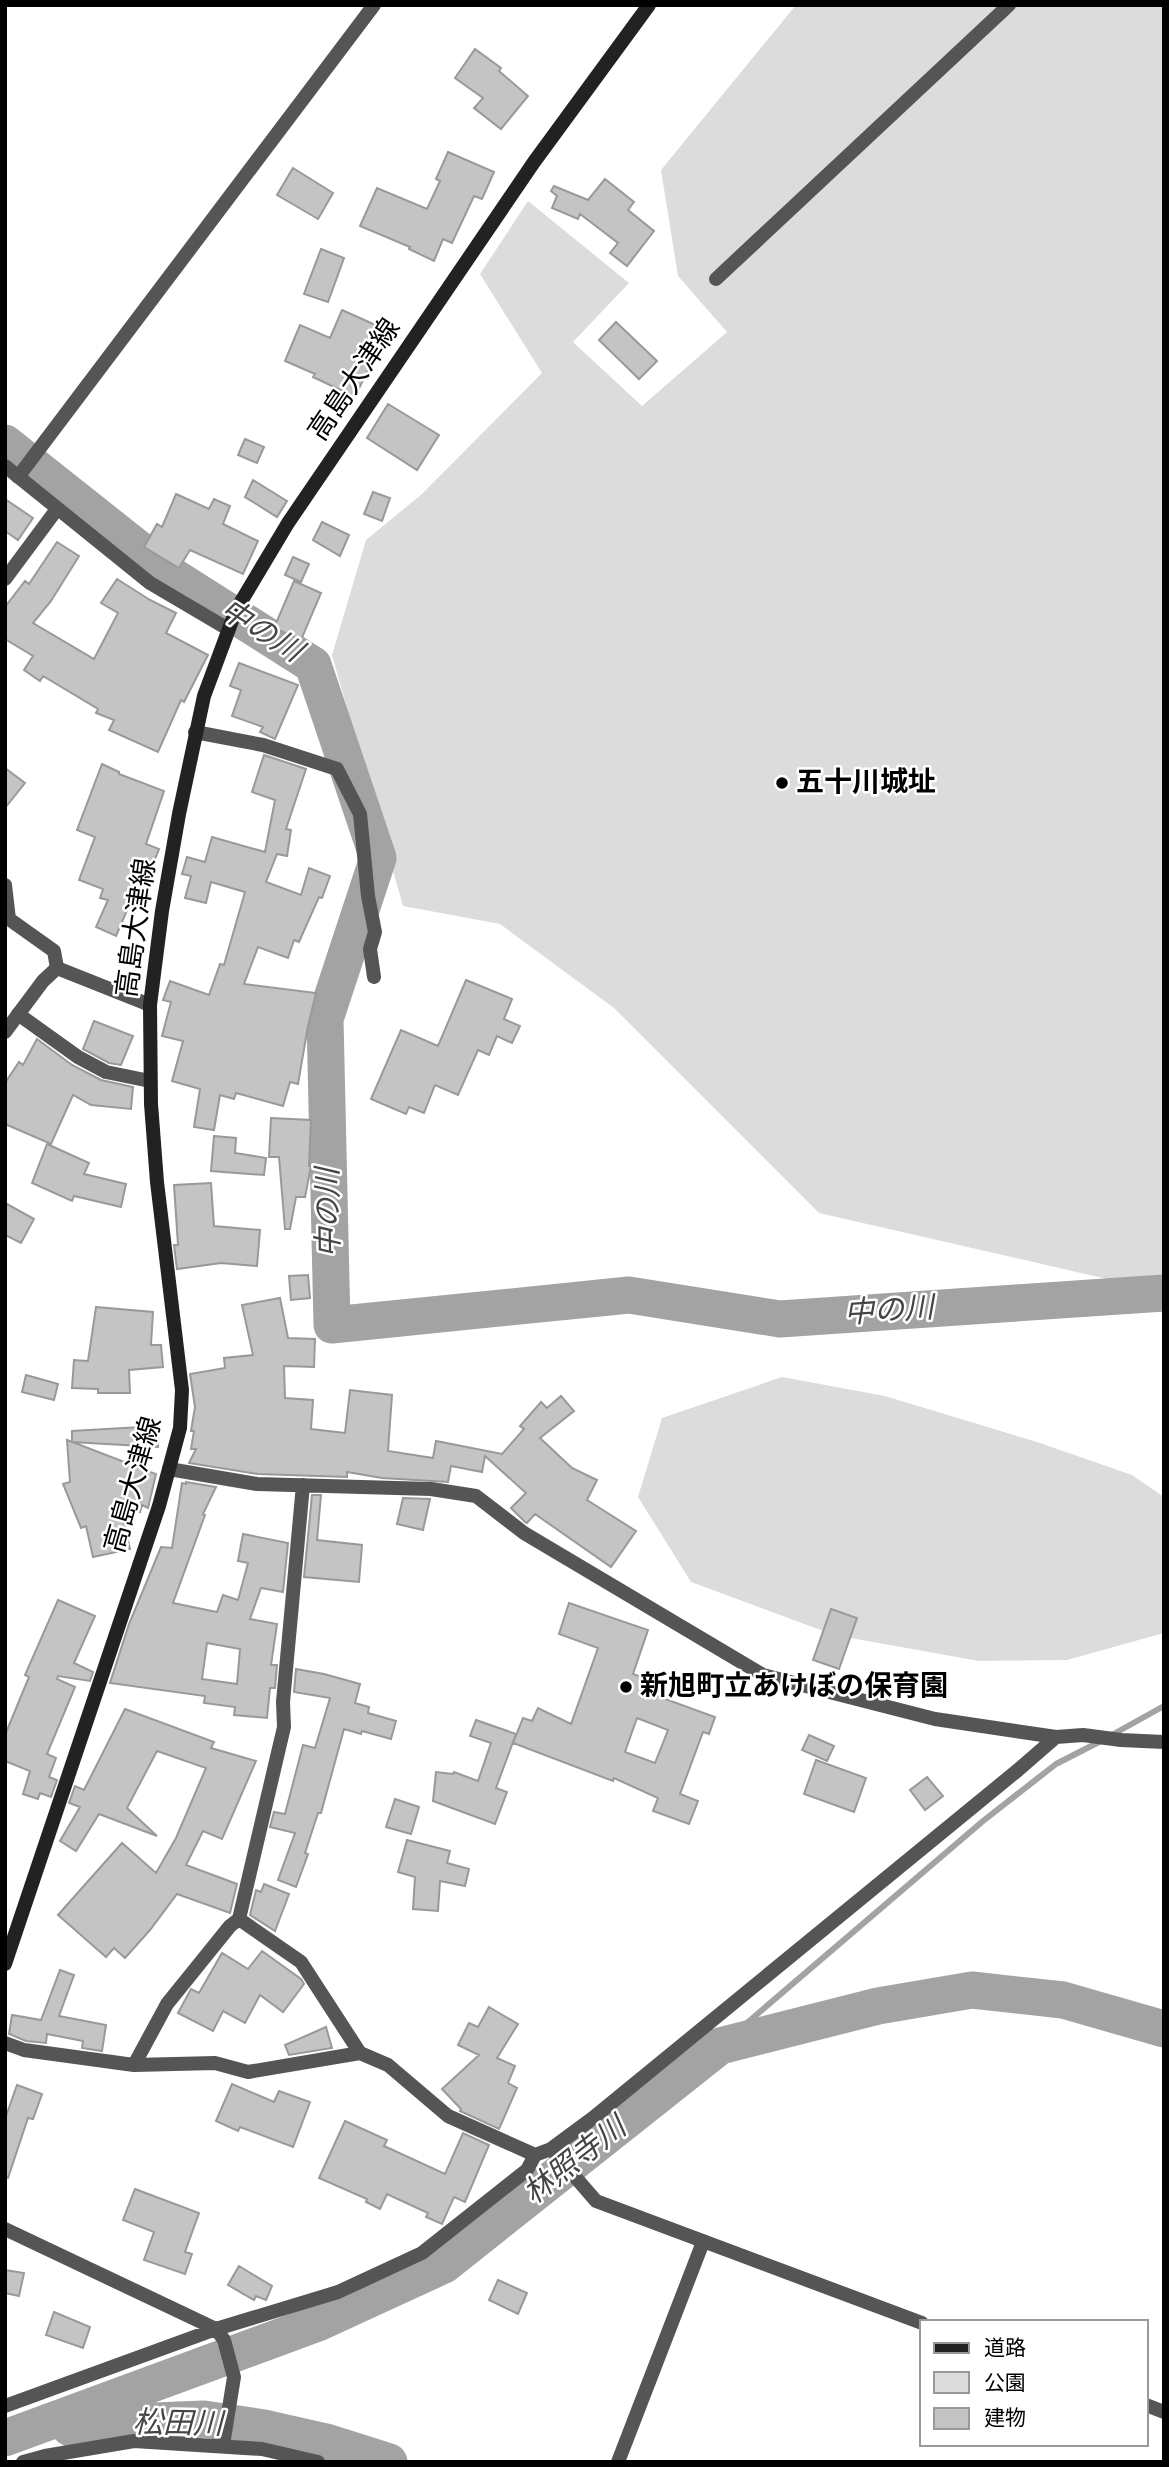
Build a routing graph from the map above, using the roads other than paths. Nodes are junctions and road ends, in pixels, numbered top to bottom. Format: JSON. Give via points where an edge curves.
{"nodes":[{"id":1,"x":374,"y":5,"type":"edge"},
{"id":2,"x":649,"y":5,"type":"edge"},
{"id":3,"x":1009,"y":5,"type":"edge"},
{"id":4,"x":716,"y":279,"type":"dead end"},
{"id":5,"x":5,"y":466,"type":"edge"},
{"id":6,"x":18,"y":477,"type":"junction"},
{"id":7,"x":57,"y":509,"type":"junction"},
{"id":8,"x":5,"y":579,"type":"edge"},
{"id":9,"x":231,"y":621,"type":"junction"},
{"id":10,"x":195,"y":732,"type":"junction"},
{"id":11,"x":5,"y":885,"type":"edge"},
{"id":12,"x":57,"y":968,"type":"junction"},
{"id":13,"x":374,"y":977,"type":"dead end"},
{"id":14,"x":150,"y":1005,"type":"junction"},
{"id":15,"x":18,"y":1014,"type":"junction"},
{"id":16,"x":5,"y":1032,"type":"edge"},
{"id":17,"x":150,"y":1081,"type":"junction"},
{"id":18,"x":169,"y":1469,"type":"junction"},
{"id":19,"x":303,"y":1485,"type":"junction"},
{"id":20,"x":1056,"y":1737,"type":"junction"},
{"id":21,"x":1164,"y":1742,"type":"edge"},
{"id":22,"x":239,"y":1919,"type":"junction"},
{"id":23,"x":5,"y":1964,"type":"edge"},
{"id":24,"x":5,"y":2043,"type":"edge"},
{"id":25,"x":360,"y":2053,"type":"junction"},
{"id":26,"x":134,"y":2064,"type":"junction"},
{"id":27,"x":551,"y":2149,"type":"junction"},
{"id":28,"x":536,"y":2155,"type":"junction"},
{"id":29,"x":5,"y":2229,"type":"edge"},
{"id":30,"x":703,"y":2242,"type":"junction"},
{"id":31,"x":920,"y":2322,"type":"edge"},
{"id":32,"x":220,"y":2335,"type":"junction"},
{"id":33,"x":5,"y":2406,"type":"edge"},
{"id":34,"x":223,"y":2445,"type":"junction"},
{"id":35,"x":23,"y":2462,"type":"edge"},
{"id":36,"x":318,"y":2462,"type":"edge"},
{"id":37,"x":618,"y":2462,"type":"edge"}],
"edges":[{"from":1,"to":6,"type":"street"},
{"from":2,"to":9,"type":"main road","name":"高島大津線","via":[[384,380],[288,523]]},
{"from":3,"to":4,"type":"street"},
{"from":5,"to":6,"type":"street"},
{"from":6,"to":7,"type":"street"},
{"from":7,"to":8,"type":"street"},
{"from":7,"to":9,"type":"street","via":[[150,583]]},
{"from":9,"to":10,"type":"main road","name":"高島大津線"},
{"from":10,"to":13,"type":"street","via":[[262,745],[337,769],[360,814],[375,932],[370,949]]},
{"from":10,"to":14,"type":"main road","name":"高島大津線"},
{"from":11,"to":12,"type":"street","via":[[9,919],[54,951]]},
{"from":12,"to":14,"type":"street"},
{"from":12,"to":15,"type":"street"},
{"from":14,"to":17,"type":"main road","name":"高島大津線"},
{"from":15,"to":16,"type":"street"},
{"from":15,"to":17,"type":"street","via":[[106,1072]]},
{"from":17,"to":18,"type":"main road","name":"高島大津線","via":[[156,1182],[182,1390],[180,1428]]},
{"from":18,"to":19,"type":"street","via":[[257,1484]]},
{"from":18,"to":23,"type":"main road","name":"高島大津線"},
{"from":19,"to":20,"type":"street","via":[[431,1489],[476,1496],[524,1533],[763,1675],[935,1719]]},
{"from":19,"to":22,"type":"street","via":[[284,1727]]},
{"from":20,"to":21,"type":"street"},
{"from":20,"to":27,"type":"street"},
{"from":22,"to":25,"type":"street","via":[[300,1962]]},
{"from":22,"to":26,"type":"street","via":[[167,2004]]},
{"from":24,"to":26,"type":"street","via":[[24,2050]]},
{"from":25,"to":26,"type":"street","via":[[248,2072],[215,2063]]},
{"from":25,"to":28,"type":"street","via":[[388,2065],[448,2116]]},
{"from":27,"to":28,"type":"street"},
{"from":27,"to":30,"type":"street","via":[[596,2201]]},
{"from":28,"to":32,"type":"street","via":[[527,2170],[422,2253],[338,2292]]},
{"from":29,"to":32,"type":"street"},
{"from":30,"to":31,"type":"street"},
{"from":30,"to":37,"type":"street"},
{"from":32,"to":33,"type":"street"},
{"from":32,"to":34,"type":"street","via":[[234,2377]]},
{"from":34,"to":35,"type":"street","via":[[134,2441]]},
{"from":34,"to":36,"type":"street"}]}
